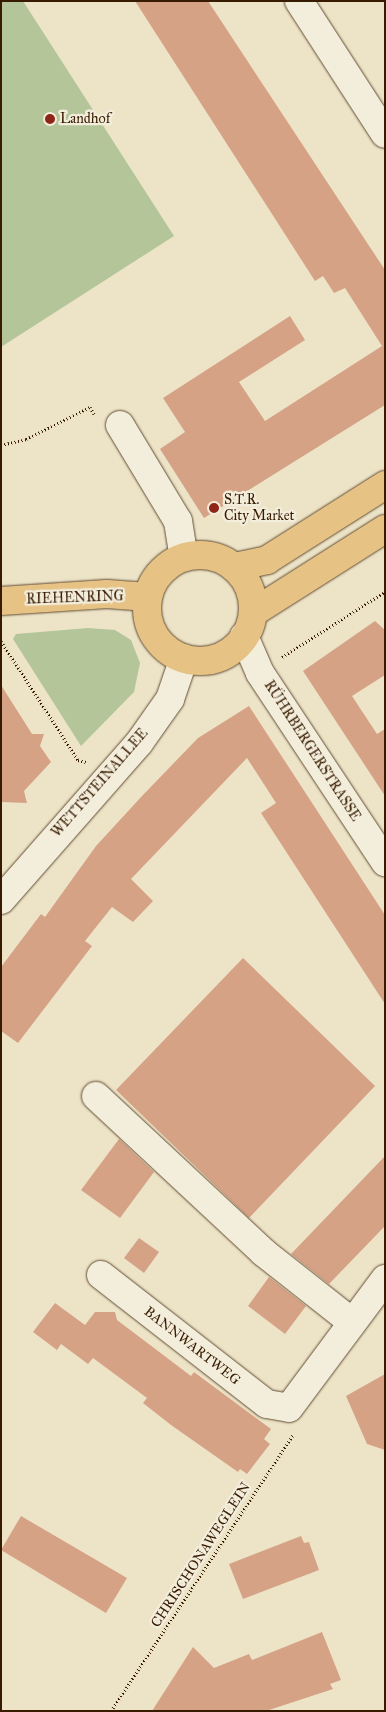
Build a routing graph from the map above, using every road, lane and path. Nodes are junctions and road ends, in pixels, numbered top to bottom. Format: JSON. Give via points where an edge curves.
{"nodes":[{"id":1,"x":299,"y":1,"type":"edge"},
{"id":2,"x":385,"y":134,"type":"edge"},
{"id":3,"x":120,"y":426,"type":"joint"},
{"id":4,"x":1,"y":444,"type":"edge"},
{"id":5,"x":385,"y":485,"type":"edge"},
{"id":6,"x":385,"y":529,"type":"edge"},
{"id":7,"x":184,"y":557,"type":"junction"},
{"id":8,"x":235,"y":567,"type":"junction"},
{"id":9,"x":385,"y":592,"type":"edge"},
{"id":10,"x":148,"y":596,"type":"junction"},
{"id":11,"x":1,"y":601,"type":"edge"},
{"id":12,"x":249,"y":624,"type":"junction"},
{"id":13,"x":1,"y":641,"type":"edge"},
{"id":14,"x":184,"y":658,"type":"junction"},
{"id":15,"x":274,"y":663,"type":"dead end"},
{"id":16,"x":89,"y":762,"type":"dead end"},
{"id":17,"x":385,"y":862,"type":"edge"},
{"id":18,"x":1,"y":900,"type":"edge"},
{"id":19,"x":96,"y":1096,"type":"dead end"},
{"id":20,"x":101,"y":1275,"type":"dead end"},
{"id":21,"x":385,"y":1279,"type":"edge"},
{"id":22,"x":352,"y":1322,"type":"junction"},
{"id":23,"x":289,"y":1408,"type":"junction"},
{"id":24,"x":111,"y":1711,"type":"edge"}],
"edges":[{"from":1,"to":2,"type":"street"},
{"from":3,"to":4,"type":"path","via":[[102,425],[90,407],[26,439]]},
{"from":3,"to":7,"type":"street","via":[[178,521]]},
{"from":5,"to":8,"type":"main road","via":[[266,560]]},
{"from":6,"to":12,"type":"main road"},
{"from":7,"to":8,"type":"main road","via":[[212,556]]},
{"from":7,"to":10,"type":"main road","via":[[168,565]]},
{"from":8,"to":12,"type":"main road","via":[[252,594]]},
{"from":9,"to":15,"type":"path"},
{"from":10,"to":11,"type":"main road","name":"RIEHENRING","via":[[107,594]]},
{"from":10,"to":14,"type":"main road","via":[[147,612],[155,636],[164,647]]},
{"from":12,"to":14,"type":"main road","via":[[219,658]]},
{"from":12,"to":17,"type":"street","name":"RÜHRBERGERSTRASSE","via":[[260,673]]},
{"from":13,"to":16,"type":"path","via":[[78,760]]},
{"from":14,"to":18,"type":"street","name":"WETTSTEINALLEE","via":[[170,699],[139,743]]},
{"from":19,"to":22,"type":"street","via":[[263,1252]]},
{"from":20,"to":23,"type":"street","name":"BANNWARTWEG","via":[[267,1404]]},
{"from":21,"to":22,"type":"street"},
{"from":22,"to":23,"type":"street"},
{"from":23,"to":24,"type":"path","name":"CHRISCHONAWEGLEIN","via":[[294,1434]]}]}
